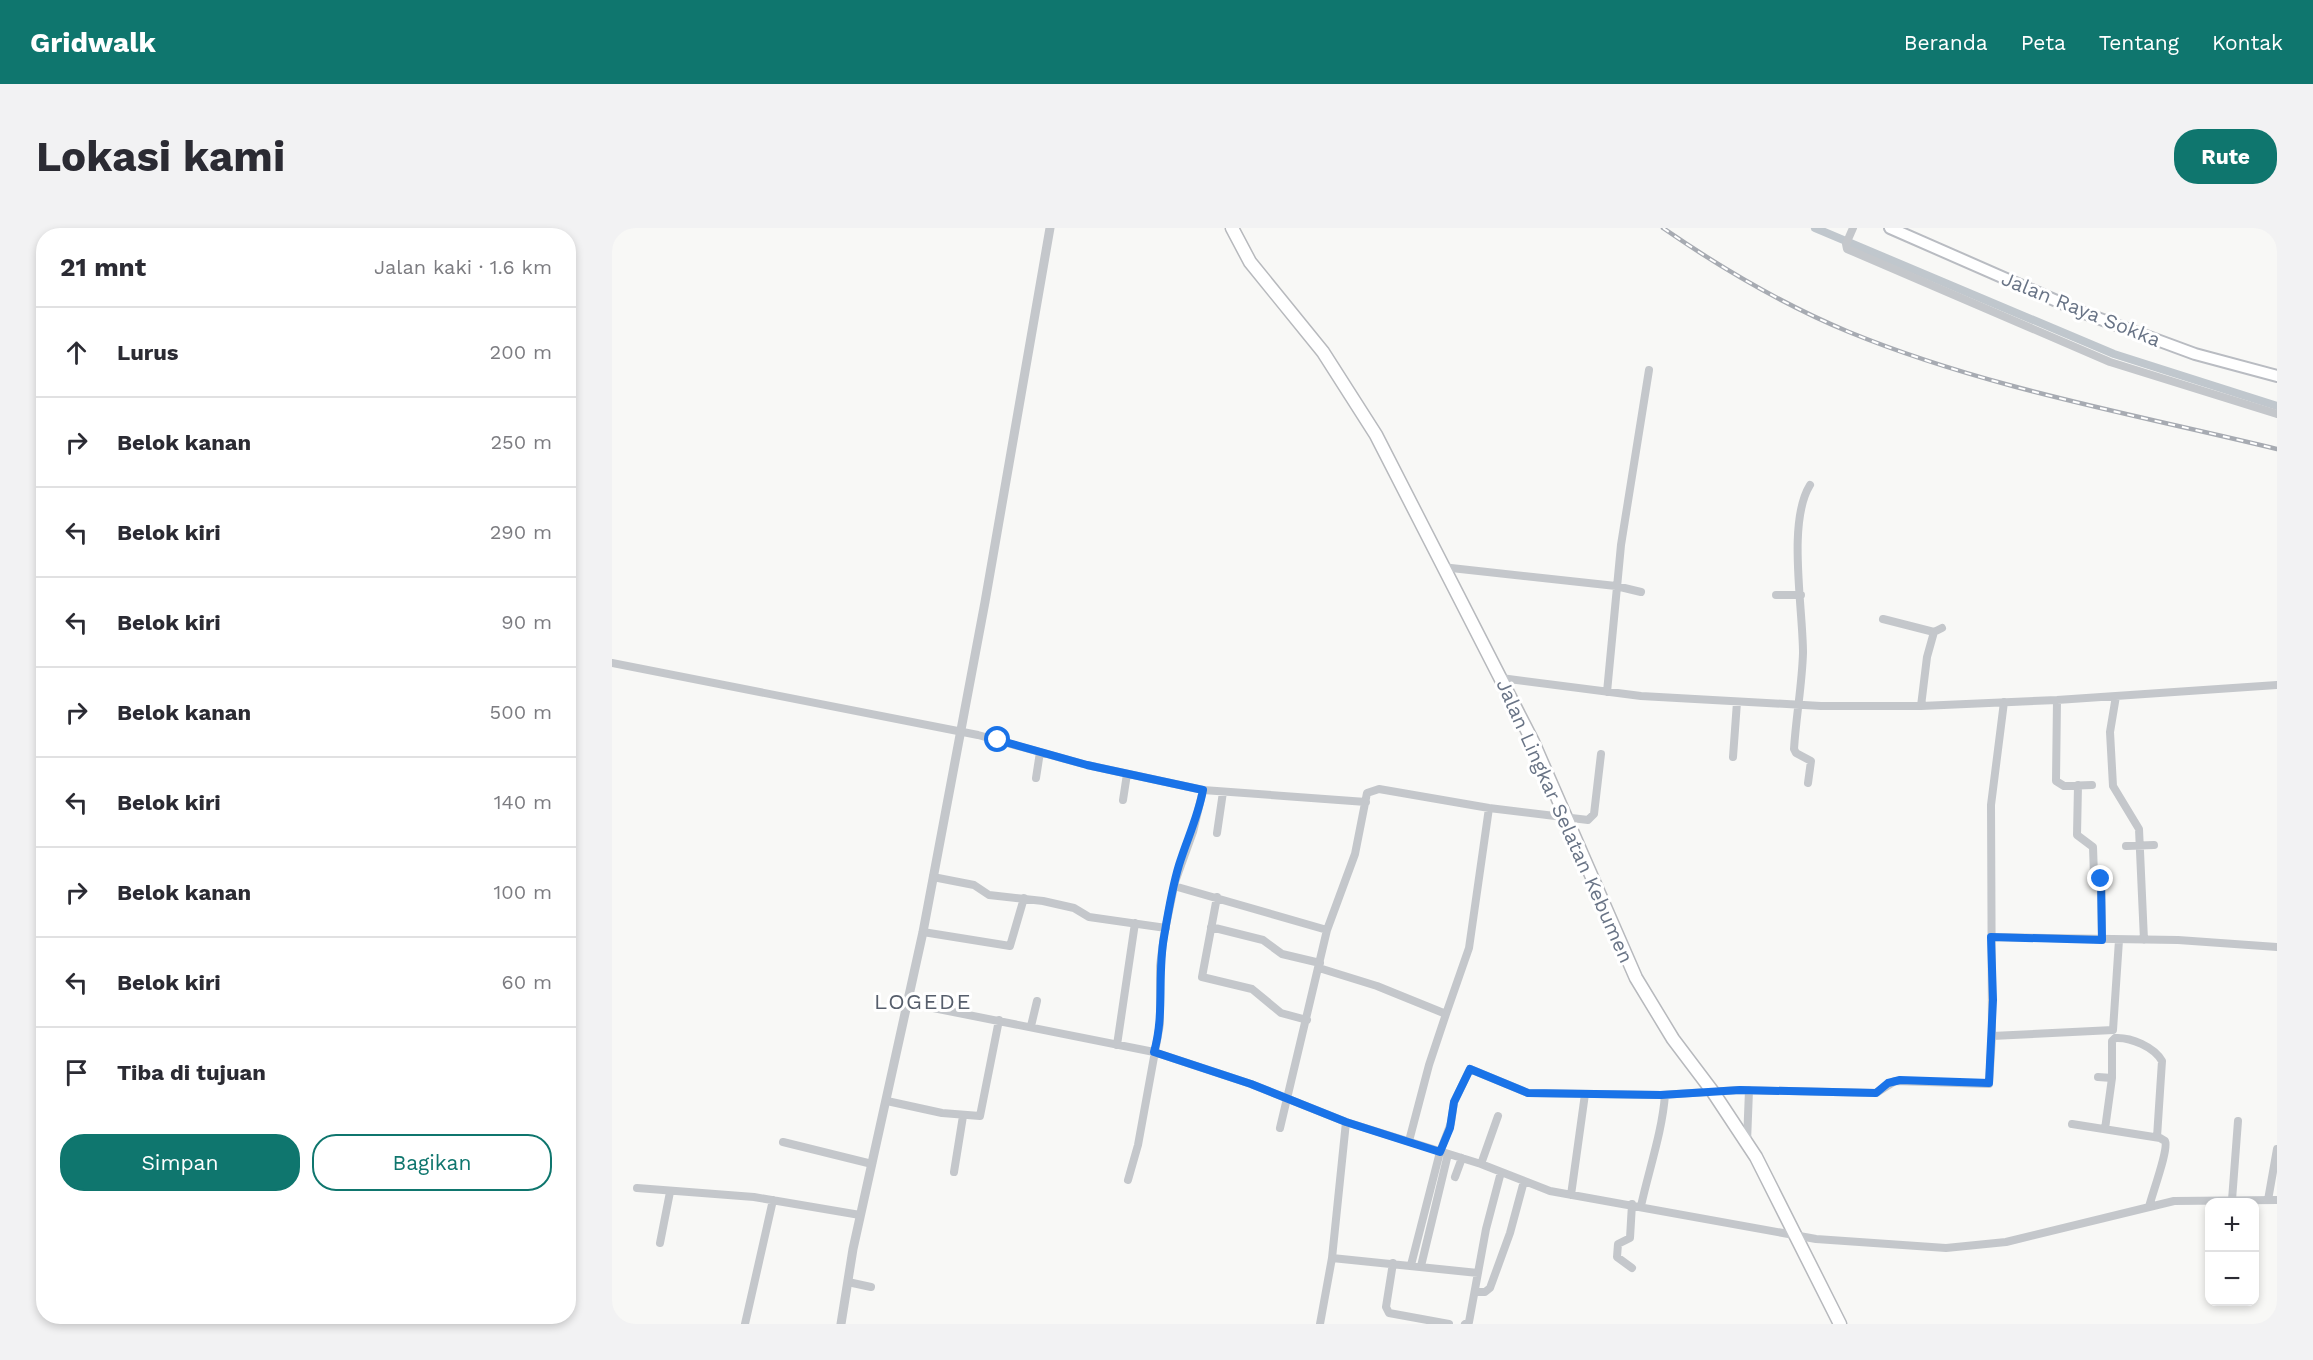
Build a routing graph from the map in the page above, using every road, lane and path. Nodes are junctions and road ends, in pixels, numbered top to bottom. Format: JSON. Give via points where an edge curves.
{"nodes":[{"id":1,"x":1050,"y":228,"type":"edge"},
{"id":2,"x":1232,"y":228,"type":"edge"},
{"id":3,"x":1890,"y":228,"type":"edge"},
{"id":4,"x":1852,"y":230,"type":"edge"},
{"id":5,"x":1649,"y":370,"type":"dead end"},
{"id":6,"x":2277,"y":376,"type":"edge"},
{"id":7,"x":2277,"y":414,"type":"edge"},
{"id":8,"x":1810,"y":485,"type":"dead end"},
{"id":9,"x":1442,"y":567,"type":"junction"},
{"id":10,"x":1616,"y":586,"type":"junction"},
{"id":11,"x":1641,"y":592,"type":"dead end"},
{"id":12,"x":1776,"y":595,"type":"dead end"},
{"id":13,"x":1801,"y":596,"type":"junction"},
{"id":14,"x":1883,"y":619,"type":"dead end"},
{"id":15,"x":612,"y":663,"type":"edge"},
{"id":16,"x":1501,"y":678,"type":"junction"},
{"id":17,"x":2277,"y":685,"type":"edge"},
{"id":18,"x":1607,"y":692,"type":"junction"},
{"id":19,"x":2116,"y":696,"type":"junction"},
{"id":20,"x":2057,"y":700,"type":"junction"},
{"id":21,"x":1737,"y":702,"type":"junction"},
{"id":22,"x":2004,"y":702,"type":"junction"},
{"id":23,"x":1798,"y":705,"type":"junction"},
{"id":24,"x":1921,"y":706,"type":"junction"},
{"id":25,"x":959,"y":732,"type":"junction"},
{"id":26,"x":1040,"y":752,"type":"junction"},
{"id":27,"x":1601,"y":754,"type":"dead end"},
{"id":28,"x":1732,"y":757,"type":"dead end"},
{"id":29,"x":1127,"y":774,"type":"junction"},
{"id":30,"x":1036,"y":778,"type":"dead end"},
{"id":31,"x":1808,"y":783,"type":"dead end"},
{"id":32,"x":2078,"y":785,"type":"junction"},
{"id":33,"x":2092,"y":785,"type":"dead end"},
{"id":34,"x":1203,"y":790,"type":"junction"},
{"id":35,"x":1222,"y":792,"type":"junction"},
{"id":36,"x":1123,"y":801,"type":"dead end"},
{"id":37,"x":1366,"y":802,"type":"junction"},
{"id":38,"x":1489,"y":808,"type":"junction"},
{"id":39,"x":1567,"y":817,"type":"junction"},
{"id":40,"x":1217,"y":833,"type":"dead end"},
{"id":41,"x":2154,"y":845,"type":"dead end"},
{"id":42,"x":2126,"y":846,"type":"dead end"},
{"id":43,"x":2141,"y":846,"type":"junction"},
{"id":44,"x":933,"y":877,"type":"junction"},
{"id":45,"x":1174,"y":886,"type":"junction"},
{"id":46,"x":1216,"y":897,"type":"junction"},
{"id":47,"x":1023,"y":898,"type":"junction"},
{"id":48,"x":1136,"y":923,"type":"junction"},
{"id":49,"x":1211,"y":927,"type":"junction"},
{"id":50,"x":1166,"y":928,"type":"junction"},
{"id":51,"x":1327,"y":930,"type":"junction"},
{"id":52,"x":923,"y":932,"type":"junction"},
{"id":53,"x":1991,"y":937,"type":"junction"},
{"id":54,"x":2102,"y":940,"type":"junction"},
{"id":55,"x":2119,"y":940,"type":"junction"},
{"id":56,"x":2144,"y":940,"type":"junction"},
{"id":57,"x":2277,"y":947,"type":"edge"},
{"id":58,"x":1320,"y":965,"type":"junction"},
{"id":59,"x":1037,"y":1001,"type":"dead end"},
{"id":60,"x":908,"y":1003,"type":"junction"},
{"id":61,"x":1446,"y":1014,"type":"junction"},
{"id":62,"x":999,"y":1020,"type":"junction"},
{"id":63,"x":1307,"y":1020,"type":"junction"},
{"id":64,"x":1031,"y":1026,"type":"junction"},
{"id":65,"x":2107,"y":1032,"type":"junction"},
{"id":66,"x":1992,"y":1036,"type":"junction"},
{"id":67,"x":2113,"y":1039,"type":"junction"},
{"id":68,"x":1118,"y":1044,"type":"junction"},
{"id":69,"x":1154,"y":1052,"type":"junction"},
{"id":70,"x":2098,"y":1077,"type":"dead end"},
{"id":71,"x":2112,"y":1078,"type":"junction"},
{"id":72,"x":1749,"y":1090,"type":"junction"},
{"id":73,"x":1713,"y":1092,"type":"junction"},
{"id":74,"x":1585,"y":1094,"type":"junction"},
{"id":75,"x":1665,"y":1095,"type":"junction"},
{"id":76,"x":1287,"y":1098,"type":"junction"},
{"id":77,"x":887,"y":1101,"type":"junction"},
{"id":78,"x":963,"y":1116,"type":"junction"},
{"id":79,"x":1498,"y":1116,"type":"dead end"},
{"id":80,"x":2238,"y":1121,"type":"dead end"},
{"id":81,"x":1346,"y":1122,"type":"junction"},
{"id":82,"x":2072,"y":1125,"type":"dead end"},
{"id":83,"x":1280,"y":1128,"type":"dead end"},
{"id":84,"x":2104,"y":1129,"type":"junction"},
{"id":85,"x":2157,"y":1137,"type":"junction"},
{"id":86,"x":1409,"y":1141,"type":"junction"},
{"id":87,"x":783,"y":1142,"type":"dead end"},
{"id":88,"x":1747,"y":1143,"type":"junction"},
{"id":89,"x":2277,"y":1149,"type":"edge"},
{"id":90,"x":1444,"y":1153,"type":"junction"},
{"id":91,"x":1462,"y":1158,"type":"junction"},
{"id":92,"x":872,"y":1164,"type":"junction"},
{"id":93,"x":1481,"y":1164,"type":"junction"},
{"id":94,"x":954,"y":1172,"type":"dead end"},
{"id":95,"x":1501,"y":1172,"type":"junction"},
{"id":96,"x":1455,"y":1176,"type":"dead end"},
{"id":97,"x":1128,"y":1180,"type":"dead end"},
{"id":98,"x":1524,"y":1181,"type":"junction"},
{"id":99,"x":637,"y":1188,"type":"dead end"},
{"id":100,"x":670,"y":1192,"type":"junction"},
{"id":101,"x":1571,"y":1195,"type":"junction"},
{"id":102,"x":2232,"y":1198,"type":"edge"},
{"id":103,"x":773,"y":1200,"type":"junction"},
{"id":104,"x":2205,"y":1200,"type":"edge"},
{"id":105,"x":2273,"y":1200,"type":"edge"},
{"id":106,"x":1632,"y":1204,"type":"junction"},
{"id":107,"x":1641,"y":1206,"type":"junction"},
{"id":108,"x":2149,"y":1207,"type":"junction"},
{"id":109,"x":860,"y":1215,"type":"junction"},
{"id":110,"x":1797,"y":1236,"type":"junction"},
{"id":111,"x":660,"y":1243,"type":"dead end"},
{"id":112,"x":1332,"y":1258,"type":"junction"},
{"id":113,"x":1393,"y":1263,"type":"junction"},
{"id":114,"x":1411,"y":1265,"type":"junction"},
{"id":115,"x":1421,"y":1266,"type":"junction"},
{"id":116,"x":1632,"y":1269,"type":"dead end"},
{"id":117,"x":1478,"y":1273,"type":"junction"},
{"id":118,"x":849,"y":1282,"type":"junction"},
{"id":119,"x":871,"y":1287,"type":"dead end"},
{"id":120,"x":1475,"y":1292,"type":"junction"},
{"id":121,"x":745,"y":1324,"type":"edge"},
{"id":122,"x":841,"y":1324,"type":"edge"},
{"id":123,"x":1320,"y":1324,"type":"edge"},
{"id":124,"x":1449,"y":1324,"type":"edge"},
{"id":125,"x":1465,"y":1324,"type":"edge"},
{"id":126,"x":1840,"y":1324,"type":"edge"}],
"edges":[{"from":1,"to":25,"type":"street"},
{"from":2,"to":9,"type":"highway","name":"Jalan Lingkar Selatan Kebumen","via":[[1263,280],[1352,395],[1399,478]]},
{"from":3,"to":6,"type":"main road","name":"Jalan Raya Sokka","via":[[2084,313],[2195,354]]},
{"from":4,"to":7,"type":"street","via":[[1847,249],[2110,362]]},
{"from":5,"to":10,"type":"street"},
{"from":8,"to":13,"type":"street","via":[[1798,524]]},
{"from":9,"to":10,"type":"street"},
{"from":9,"to":16,"type":"highway","name":"Jalan Lingkar Selatan Kebumen"},
{"from":10,"to":11,"type":"street"},
{"from":10,"to":18,"type":"street"},
{"from":12,"to":13,"type":"street"},
{"from":13,"to":23,"type":"street","via":[[1803,654]]},
{"from":14,"to":24,"type":"street","via":[[1938,630],[1927,657]]},
{"from":15,"to":25,"type":"street"},
{"from":16,"to":18,"type":"street"},
{"from":16,"to":39,"type":"highway","name":"Jalan Lingkar Selatan Kebumen"},
{"from":17,"to":19,"type":"street"},
{"from":18,"to":21,"type":"street"},
{"from":19,"to":20,"type":"street"},
{"from":19,"to":43,"type":"street","via":[[2110,732],[2113,786],[2138,826]]},
{"from":20,"to":22,"type":"street"},
{"from":20,"to":32,"type":"street","via":[[2056,781],[2060,785]]},
{"from":21,"to":23,"type":"street"},
{"from":21,"to":28,"type":"street"},
{"from":22,"to":24,"type":"street"},
{"from":22,"to":53,"type":"street","via":[[1991,805]]},
{"from":23,"to":24,"type":"street"},
{"from":23,"to":31,"type":"street","via":[[1794,752],[1811,760]]},
{"from":25,"to":26,"type":"street"},
{"from":25,"to":44,"type":"street"},
{"from":26,"to":29,"type":"street"},
{"from":26,"to":30,"type":"street"},
{"from":27,"to":39,"type":"street","via":[[1593,817]]},
{"from":29,"to":34,"type":"street"},
{"from":29,"to":36,"type":"street"},
{"from":32,"to":33,"type":"street"},
{"from":32,"to":54,"type":"street","via":[[2077,835],[2093,847],[2094,876],[2101,881]]},
{"from":34,"to":35,"type":"street"},
{"from":34,"to":45,"type":"street"},
{"from":35,"to":37,"type":"street"},
{"from":35,"to":40,"type":"street"},
{"from":37,"to":38,"type":"street","via":[[1370,791],[1378,789]]},
{"from":37,"to":51,"type":"street","via":[[1355,854]]},
{"from":38,"to":39,"type":"street"},
{"from":38,"to":61,"type":"street","via":[[1469,948]]},
{"from":39,"to":73,"type":"highway","name":"Jalan Lingkar Selatan Kebumen","via":[[1636,978],[1673,1039]]},
{"from":41,"to":43,"type":"street"},
{"from":42,"to":43,"type":"street"},
{"from":43,"to":56,"type":"street"},
{"from":44,"to":47,"type":"street","via":[[975,885],[989,895]]},
{"from":44,"to":52,"type":"street"},
{"from":45,"to":46,"type":"street"},
{"from":45,"to":50,"type":"street"},
{"from":46,"to":49,"type":"street"},
{"from":46,"to":51,"type":"street"},
{"from":47,"to":48,"type":"street","via":[[1074,908],[1089,916]]},
{"from":47,"to":52,"type":"street","via":[[1011,945]]},
{"from":48,"to":50,"type":"street"},
{"from":48,"to":68,"type":"street"},
{"from":49,"to":58,"type":"street","via":[[1263,940],[1282,954]]},
{"from":49,"to":63,"type":"street","via":[[1202,977],[1252,988],[1281,1013]]},
{"from":50,"to":69,"type":"street","via":[[1160,966],[1160,1024]]},
{"from":51,"to":58,"type":"street"},
{"from":52,"to":60,"type":"street"},
{"from":53,"to":54,"type":"street"},
{"from":53,"to":66,"type":"street"},
{"from":54,"to":55,"type":"street"},
{"from":55,"to":56,"type":"street"},
{"from":55,"to":65,"type":"street","via":[[2115,1027]]},
{"from":56,"to":57,"type":"street"},
{"from":58,"to":61,"type":"street"},
{"from":58,"to":63,"type":"street"},
{"from":59,"to":64,"type":"street"},
{"from":60,"to":62,"type":"street"},
{"from":60,"to":77,"type":"street"},
{"from":61,"to":86,"type":"street"},
{"from":62,"to":64,"type":"street"},
{"from":62,"to":78,"type":"street","via":[[981,1114]]},
{"from":63,"to":76,"type":"street"},
{"from":64,"to":68,"type":"street"},
{"from":65,"to":66,"type":"street"},
{"from":65,"to":67,"type":"street"},
{"from":66,"to":72,"type":"street","via":[[1989,1083],[1900,1080],[1888,1083],[1876,1093]]},
{"from":67,"to":71,"type":"street"},
{"from":67,"to":85,"type":"street","via":[[2134,1041],[2162,1059]]},
{"from":68,"to":69,"type":"street"},
{"from":69,"to":76,"type":"street"},
{"from":69,"to":97,"type":"street"},
{"from":70,"to":71,"type":"street"},
{"from":71,"to":84,"type":"street"},
{"from":72,"to":73,"type":"street"},
{"from":72,"to":88,"type":"street"},
{"from":73,"to":75,"type":"street"},
{"from":73,"to":88,"type":"highway","name":"Jalan Lingkar Selatan Kebumen"},
{"from":74,"to":75,"type":"street"},
{"from":74,"to":90,"type":"street","via":[[1528,1093],[1470,1069],[1454,1102]]},
{"from":74,"to":101,"type":"street"},
{"from":75,"to":107,"type":"street","via":[[1663,1122]]},
{"from":76,"to":81,"type":"street"},
{"from":76,"to":83,"type":"street"},
{"from":77,"to":78,"type":"street"},
{"from":77,"to":92,"type":"street"},
{"from":78,"to":94,"type":"street"},
{"from":79,"to":93,"type":"street"},
{"from":80,"to":102,"type":"street"},
{"from":81,"to":86,"type":"street"},
{"from":81,"to":112,"type":"street"},
{"from":82,"to":84,"type":"street"},
{"from":84,"to":85,"type":"street"},
{"from":85,"to":108,"type":"street","via":[[2166,1141],[2168,1149]]},
{"from":86,"to":90,"type":"street"},
{"from":87,"to":92,"type":"street"},
{"from":88,"to":110,"type":"highway","name":"Jalan Lingkar Selatan Kebumen"},
{"from":89,"to":105,"type":"street"},
{"from":90,"to":91,"type":"street"},
{"from":90,"to":114,"type":"street"},
{"from":90,"to":115,"type":"street"},
{"from":91,"to":93,"type":"street"},
{"from":91,"to":96,"type":"street"},
{"from":92,"to":109,"type":"street"},
{"from":93,"to":95,"type":"street"},
{"from":95,"to":98,"type":"street"},
{"from":95,"to":117,"type":"street"},
{"from":98,"to":101,"type":"street"},
{"from":98,"to":120,"type":"street","via":[[1490,1288]]},
{"from":99,"to":100,"type":"street"},
{"from":100,"to":103,"type":"street"},
{"from":100,"to":111,"type":"street"},
{"from":101,"to":106,"type":"street"},
{"from":103,"to":109,"type":"street"},
{"from":103,"to":121,"type":"street"},
{"from":104,"to":108,"type":"street"},
{"from":106,"to":107,"type":"street"},
{"from":106,"to":116,"type":"street","via":[[1630,1238],[1617,1245],[1617,1258]]},
{"from":107,"to":110,"type":"street"},
{"from":108,"to":110,"type":"street","via":[[2006,1242],[1957,1247]]},
{"from":109,"to":118,"type":"street"},
{"from":110,"to":126,"type":"highway","name":"Jalan Lingkar Selatan Kebumen"},
{"from":112,"to":113,"type":"street"},
{"from":112,"to":123,"type":"street"},
{"from":113,"to":114,"type":"street"},
{"from":113,"to":124,"type":"street","via":[[1386,1307],[1389,1313]]},
{"from":114,"to":115,"type":"street"},
{"from":115,"to":117,"type":"street"},
{"from":117,"to":120,"type":"street"},
{"from":118,"to":119,"type":"street"},
{"from":118,"to":122,"type":"street"},
{"from":120,"to":125,"type":"street","via":[[1469,1322]]}]}
